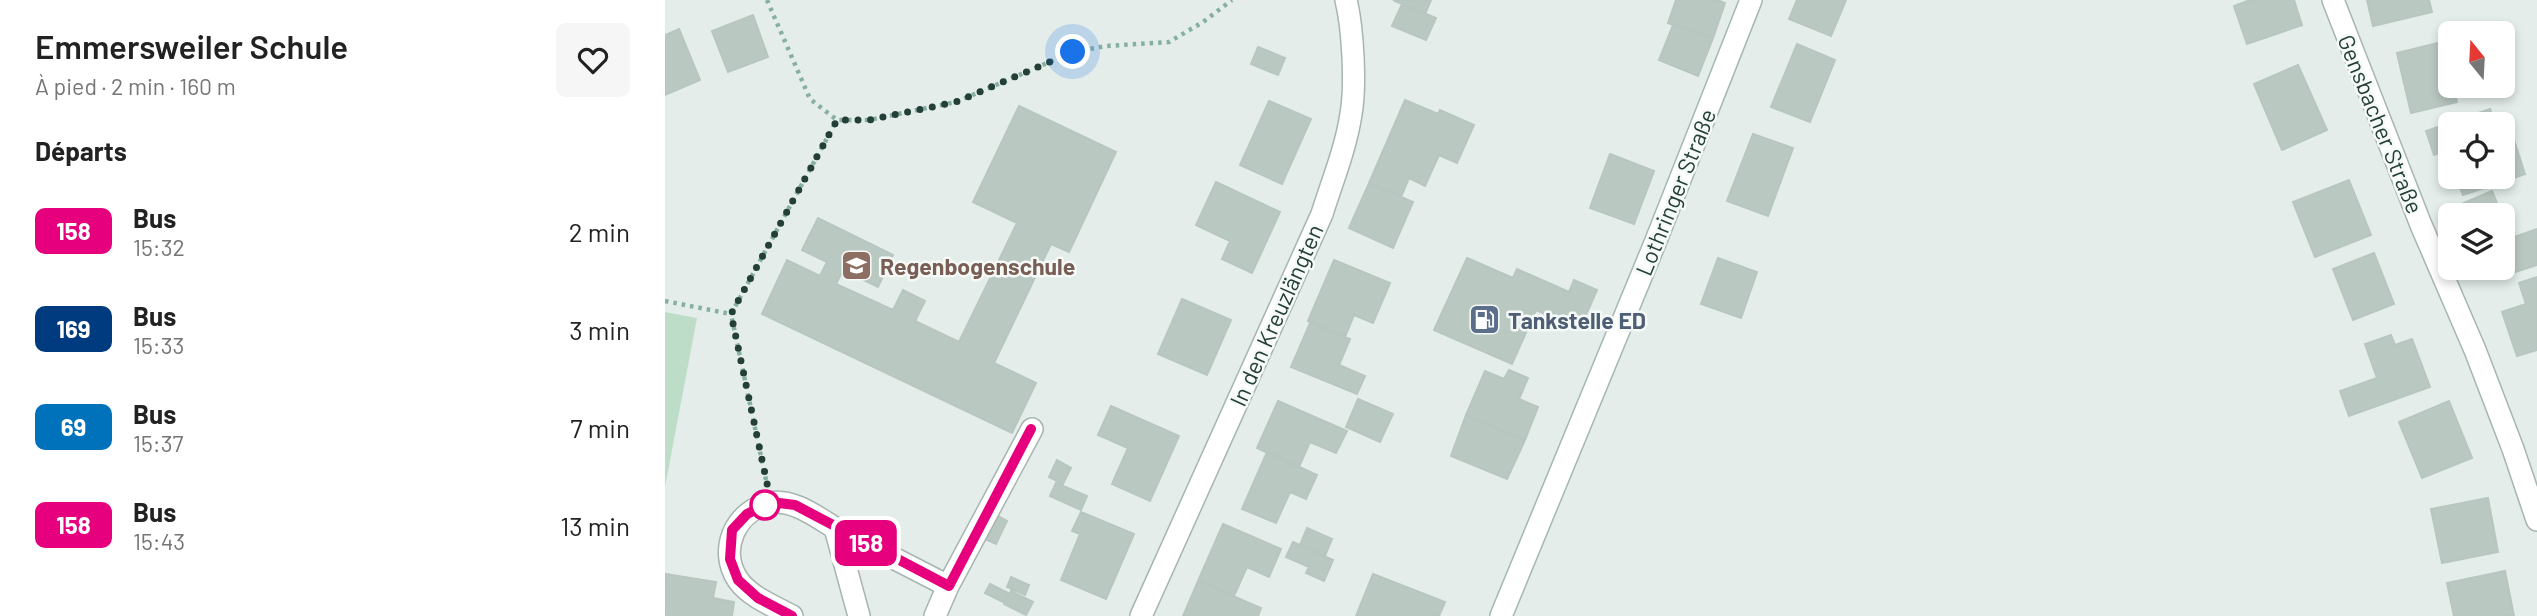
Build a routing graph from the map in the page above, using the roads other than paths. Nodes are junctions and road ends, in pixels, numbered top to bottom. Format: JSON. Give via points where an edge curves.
{"nodes":[{"id":1,"x":1346,"y":0,"type":"edge"},
{"id":2,"x":1751,"y":0,"type":"edge"},
{"id":3,"x":2333,"y":3,"type":"edge"},
{"id":4,"x":1031,"y":429,"type":"dead end"},
{"id":5,"x":2537,"y":520,"type":"edge"},
{"id":6,"x":835,"y":528,"type":"junction"},
{"id":7,"x":949,"y":586,"type":"junction"},
{"id":8,"x":792,"y":616,"type":"edge"},
{"id":9,"x":859,"y":616,"type":"edge"},
{"id":10,"x":935,"y":616,"type":"edge"},
{"id":11,"x":1141,"y":616,"type":"edge"},
{"id":12,"x":1501,"y":616,"type":"edge"}],
"edges":[{"from":1,"to":11,"type":"street","name":"In den Kreuzlängten","via":[[1352,113],[1337,168],[1321,214]]},
{"from":2,"to":12,"type":"street","name":"Lothringer Straße"},
{"from":3,"to":5,"type":"street","name":"Gensbacher Straße","via":[[2475,350]]},
{"from":4,"to":7,"type":"street"},
{"from":6,"to":7,"type":"street"},
{"from":6,"to":8,"type":"street","via":[[795,505],[771,502],[747,514],[732,530],[730,559],[738,580],[758,598]]},
{"from":6,"to":9,"type":"street"},
{"from":7,"to":10,"type":"street"}]}
